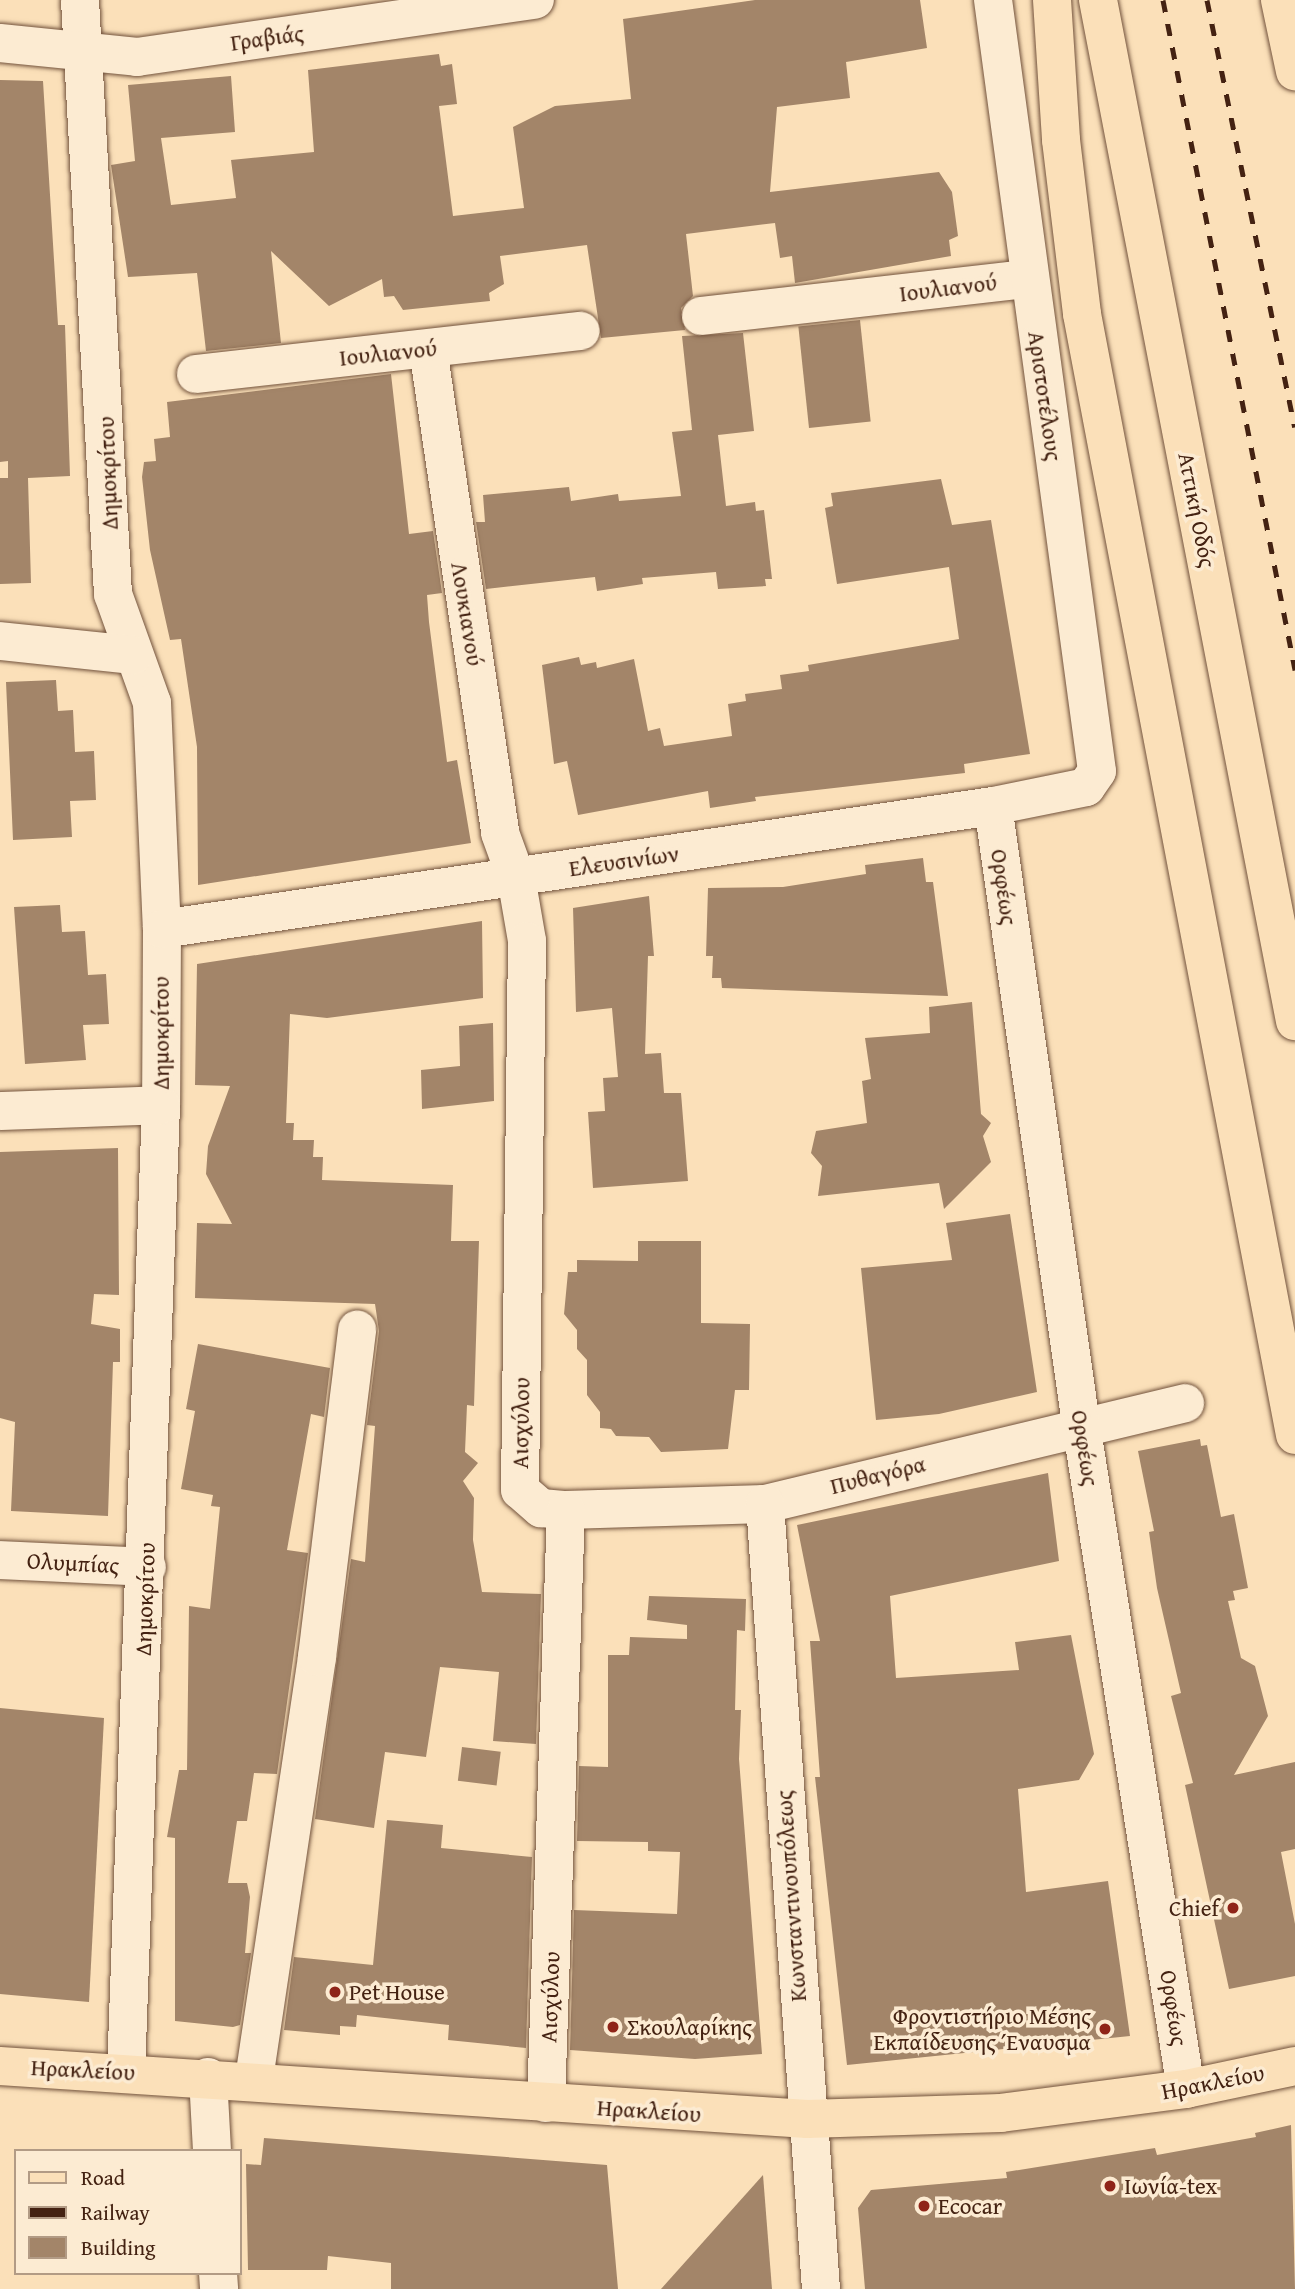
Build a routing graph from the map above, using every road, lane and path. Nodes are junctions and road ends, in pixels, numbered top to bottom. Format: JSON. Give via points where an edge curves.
{"nodes":[{"id":1,"x":80,"y":0,"type":"edge"},
{"id":2,"x":535,"y":0,"type":"edge"},
{"id":3,"x":993,"y":0,"type":"edge"},
{"id":4,"x":1052,"y":0,"type":"edge"},
{"id":5,"x":1098,"y":0,"type":"edge"},
{"id":6,"x":1280,"y":0,"type":"edge"},
{"id":7,"x":0,"y":43,"type":"edge"},
{"id":8,"x":83,"y":51,"type":"junction"},
{"id":9,"x":1295,"y":71,"type":"edge"},
{"id":10,"x":1028,"y":279,"type":"junction"},
{"id":11,"x":701,"y":316,"type":"dead end"},
{"id":12,"x":581,"y":331,"type":"dead end"},
{"id":13,"x":428,"y":349,"type":"junction"},
{"id":14,"x":196,"y":374,"type":"dead end"},
{"id":15,"x":0,"y":641,"type":"edge"},
{"id":16,"x":133,"y":655,"type":"junction"},
{"id":17,"x":1086,"y":788,"type":"joint"},
{"id":18,"x":993,"y":806,"type":"junction"},
{"id":19,"x":516,"y":877,"type":"junction"},
{"id":20,"x":162,"y":929,"type":"junction"},
{"id":21,"x":1295,"y":1021,"type":"edge"},
{"id":22,"x":161,"y":1105,"type":"junction"},
{"id":23,"x":0,"y":1111,"type":"edge"},
{"id":24,"x":357,"y":1329,"type":"dead end"},
{"id":25,"x":1185,"y":1403,"type":"dead end"},
{"id":26,"x":1081,"y":1424,"type":"junction"},
{"id":27,"x":1295,"y":1435,"type":"edge"},
{"id":28,"x":765,"y":1504,"type":"junction"},
{"id":29,"x":566,"y":1510,"type":"junction"},
{"id":30,"x":0,"y":1560,"type":"edge"},
{"id":31,"x":146,"y":1566,"type":"junction"},
{"id":32,"x":0,"y":2066,"type":"edge"},
{"id":33,"x":1295,"y":2066,"type":"edge"},
{"id":34,"x":126,"y":2073,"type":"junction"},
{"id":35,"x":208,"y":2077,"type":"junction"},
{"id":36,"x":254,"y":2079,"type":"junction"},
{"id":37,"x":1186,"y":2090,"type":"junction"},
{"id":38,"x":546,"y":2103,"type":"junction"},
{"id":39,"x":807,"y":2119,"type":"junction"},
{"id":40,"x":212,"y":2149,"type":"edge"},
{"id":41,"x":821,"y":2289,"type":"edge"}],
"edges":[{"from":1,"to":8,"type":"street","name":"Δημοκρίτου"},
{"from":2,"to":8,"type":"street","name":"Γραβιάς","via":[[137,57]]},
{"from":3,"to":10,"type":"street","name":"Αριστοτέλους"},
{"from":4,"to":27,"type":"main road","via":[[1061,140],[1082,314]]},
{"from":5,"to":21,"type":"main road","name":"Αττική Οδός"},
{"from":6,"to":9,"type":"main road"},
{"from":7,"to":8,"type":"street","name":"Γραβιάς"},
{"from":8,"to":16,"type":"street","name":"Δημοκρίτου","via":[[113,594]]},
{"from":10,"to":11,"type":"street","name":"Ιουλιανού"},
{"from":10,"to":17,"type":"street","name":"Αριστοτέλους","via":[[1097,771]]},
{"from":12,"to":13,"type":"street","name":"Ιουλιανού"},
{"from":13,"to":14,"type":"street","name":"Ιουλιανού"},
{"from":13,"to":19,"type":"street","name":"Λουκιανού","via":[[500,833]]},
{"from":15,"to":16,"type":"street"},
{"from":16,"to":20,"type":"street","name":"Δημοκρίτου","via":[[152,703]]},
{"from":17,"to":18,"type":"street","name":"Ελευσινίων"},
{"from":18,"to":19,"type":"street","name":"Ελευσινίων"},
{"from":18,"to":26,"type":"street","name":"Ορφέως"},
{"from":19,"to":20,"type":"street","name":"Ελευσινίων"},
{"from":19,"to":29,"type":"street","name":"Αισχύλου","via":[[527,941],[520,1490],[541,1508]]},
{"from":20,"to":22,"type":"street","name":"Δημοκρίτου"},
{"from":22,"to":23,"type":"street"},
{"from":22,"to":31,"type":"street","name":"Δημοκρίτου"},
{"from":24,"to":36,"type":"street","via":[[317,1657]]},
{"from":25,"to":26,"type":"street","name":"Πυθαγόρα"},
{"from":26,"to":28,"type":"street","name":"Πυθαγόρα"},
{"from":26,"to":37,"type":"street","name":"Ορφέως"},
{"from":28,"to":29,"type":"street","name":"Πυθαγόρα"},
{"from":28,"to":39,"type":"street","name":"Κωνσταντινουπόλεως"},
{"from":29,"to":38,"type":"street","name":"Αισχύλου"},
{"from":30,"to":31,"type":"street","name":"Ολυμπίας"},
{"from":31,"to":34,"type":"street","name":"Δημοκρίτου"},
{"from":32,"to":34,"type":"main road","name":"Ηρακλείου"},
{"from":33,"to":37,"type":"main road","name":"Ηρακλείου"},
{"from":34,"to":35,"type":"main road","name":"Ηρακλείου"},
{"from":35,"to":36,"type":"main road","name":"Ηρακλείου"},
{"from":35,"to":40,"type":"street"},
{"from":36,"to":38,"type":"main road","name":"Ηρακλείου"},
{"from":37,"to":39,"type":"main road","name":"Ηρακλείου","via":[[1002,2113]]},
{"from":38,"to":39,"type":"main road","name":"Ηρακλείου"},
{"from":39,"to":41,"type":"street","name":"Κωνσταντινουπόλεως"}]}
